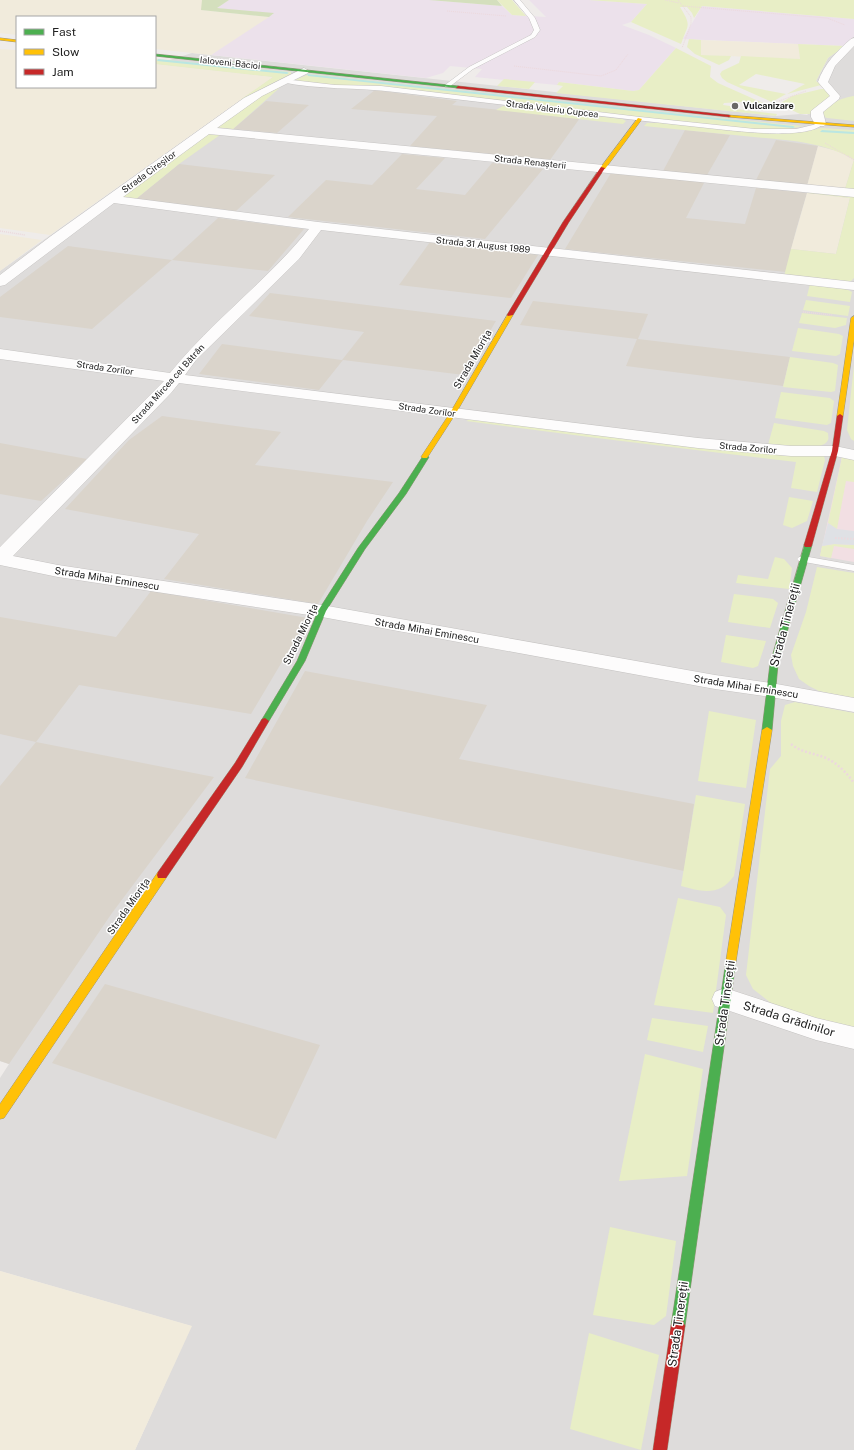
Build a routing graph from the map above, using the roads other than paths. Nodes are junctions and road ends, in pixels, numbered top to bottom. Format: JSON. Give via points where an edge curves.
{"nodes":[{"id":1,"x":517,"y":0,"type":"edge"},
{"id":2,"x":0,"y":39,"type":"edge"},
{"id":3,"x":16,"y":41,"type":"edge"},
{"id":4,"x":854,"y":42,"type":"edge"},
{"id":5,"x":156,"y":55,"type":"edge"},
{"id":6,"x":304,"y":71,"type":"junction"},
{"id":7,"x":283,"y":81,"type":"junction"},
{"id":8,"x":447,"y":86,"type":"junction"},
{"id":9,"x":640,"y":119,"type":"junction"},
{"id":10,"x":820,"y":124,"type":"junction"},
{"id":11,"x":854,"y":126,"type":"edge"},
{"id":12,"x":206,"y":130,"type":"junction"},
{"id":13,"x":603,"y":169,"type":"junction"},
{"id":14,"x":854,"y":193,"type":"edge"},
{"id":15,"x":112,"y":199,"type":"junction"},
{"id":16,"x":318,"y":226,"type":"junction"},
{"id":17,"x":549,"y":252,"type":"junction"},
{"id":18,"x":0,"y":282,"type":"edge"},
{"id":19,"x":854,"y":286,"type":"edge"},
{"id":20,"x":854,"y":318,"type":"edge"},
{"id":21,"x":0,"y":354,"type":"edge"},
{"id":22,"x":175,"y":378,"type":"junction"},
{"id":23,"x":453,"y":413,"type":"junction"},
{"id":24,"x":836,"y":452,"type":"junction"},
{"id":25,"x":854,"y":455,"type":"edge"},
{"id":26,"x":0,"y":558,"type":"edge"},
{"id":27,"x":803,"y":559,"type":"junction"},
{"id":28,"x":854,"y":568,"type":"edge"},
{"id":29,"x":322,"y":611,"type":"junction"},
{"id":30,"x":771,"y":690,"type":"junction"},
{"id":31,"x":854,"y":705,"type":"edge"},
{"id":32,"x":725,"y":999,"type":"junction"},
{"id":33,"x":854,"y":1038,"type":"edge"},
{"id":34,"x":0,"y":1114,"type":"edge"},
{"id":35,"x":660,"y":1450,"type":"edge"}],
"edges":[{"from":1,"to":8,"type":"lane","via":[[532,18],[537,30],[533,36],[471,68]]},
{"from":2,"to":3,"type":"street"},
{"from":4,"to":10,"type":"street","via":[[834,60],[824,78],[826,87],[835,96],[817,111],[816,117]]},
{"from":5,"to":6,"type":"street","name":"Ialoveni-Băcioi"},
{"from":6,"to":7,"type":"street","name":"Strada Cireşilor"},
{"from":6,"to":8,"type":"street","name":"Strada Valeriu Cupcea"},
{"from":7,"to":9,"type":"lane","name":"Strada Valeriu Cupcea","via":[[335,87],[381,88]]},
{"from":7,"to":12,"type":"street","name":"Strada Cireşilor","via":[[258,94]]},
{"from":8,"to":10,"type":"street","name":"Strada Valeriu Cupcea"},
{"from":9,"to":10,"type":"lane","name":"Strada Valeriu Cupcea","via":[[768,131],[806,129]]},
{"from":9,"to":13,"type":"street","name":"Strada Mioriţa"},
{"from":10,"to":11,"type":"street","name":"Strada Valeriu Cupcea"},
{"from":12,"to":13,"type":"street","name":"Strada Renaşterii"},
{"from":12,"to":15,"type":"street","name":"Strada Cireşilor"},
{"from":13,"to":14,"type":"street","name":"Strada Renaşterii"},
{"from":13,"to":17,"type":"street","name":"Strada Mioriţa","via":[[566,221]]},
{"from":15,"to":16,"type":"street","name":"Strada 31 August 1989"},
{"from":15,"to":18,"type":"street","name":"Strada Cireşilor"},
{"from":16,"to":17,"type":"street","name":"Strada 31 August 1989"},
{"from":16,"to":22,"type":"street","name":"Strada Mircea cel Bătrân","via":[[294,256],[191,357]]},
{"from":17,"to":19,"type":"street","name":"Strada 31 August 1989"},
{"from":17,"to":23,"type":"street","name":"Strada Mioriţa"},
{"from":20,"to":24,"type":"street","name":"Strada Tinereţii"},
{"from":21,"to":22,"type":"street","name":"Strada Zorilor"},
{"from":22,"to":23,"type":"street","name":"Strada Zorilor"},
{"from":22,"to":26,"type":"street","name":"Strada Mircea cel Bătrân"},
{"from":23,"to":24,"type":"street","name":"Strada Zorilor","via":[[698,443]]},
{"from":23,"to":29,"type":"street","name":"Strada Mioriţa","via":[[402,494],[362,548]]},
{"from":24,"to":25,"type":"street","name":"Strada Zorilor"},
{"from":24,"to":27,"type":"street","name":"Strada Tinereţii"},
{"from":26,"to":29,"type":"street","name":"Strada Mihai Eminescu","via":[[58,571]]},
{"from":27,"to":28,"type":"lane"},
{"from":27,"to":30,"type":"street","name":"Strada Tinereţii","via":[[774,664]]},
{"from":29,"to":30,"type":"street","name":"Strada Mihai Eminescu"},
{"from":29,"to":34,"type":"street","name":"Strada Mioriţa","via":[[301,661],[239,765]]},
{"from":30,"to":31,"type":"street","name":"Strada Mihai Eminescu"},
{"from":30,"to":32,"type":"street","name":"Strada Tinereţii"},
{"from":32,"to":33,"type":"street","name":"Strada Grădinilor","via":[[816,1029]]},
{"from":32,"to":35,"type":"street","name":"Strada Tinereţii"}]}
